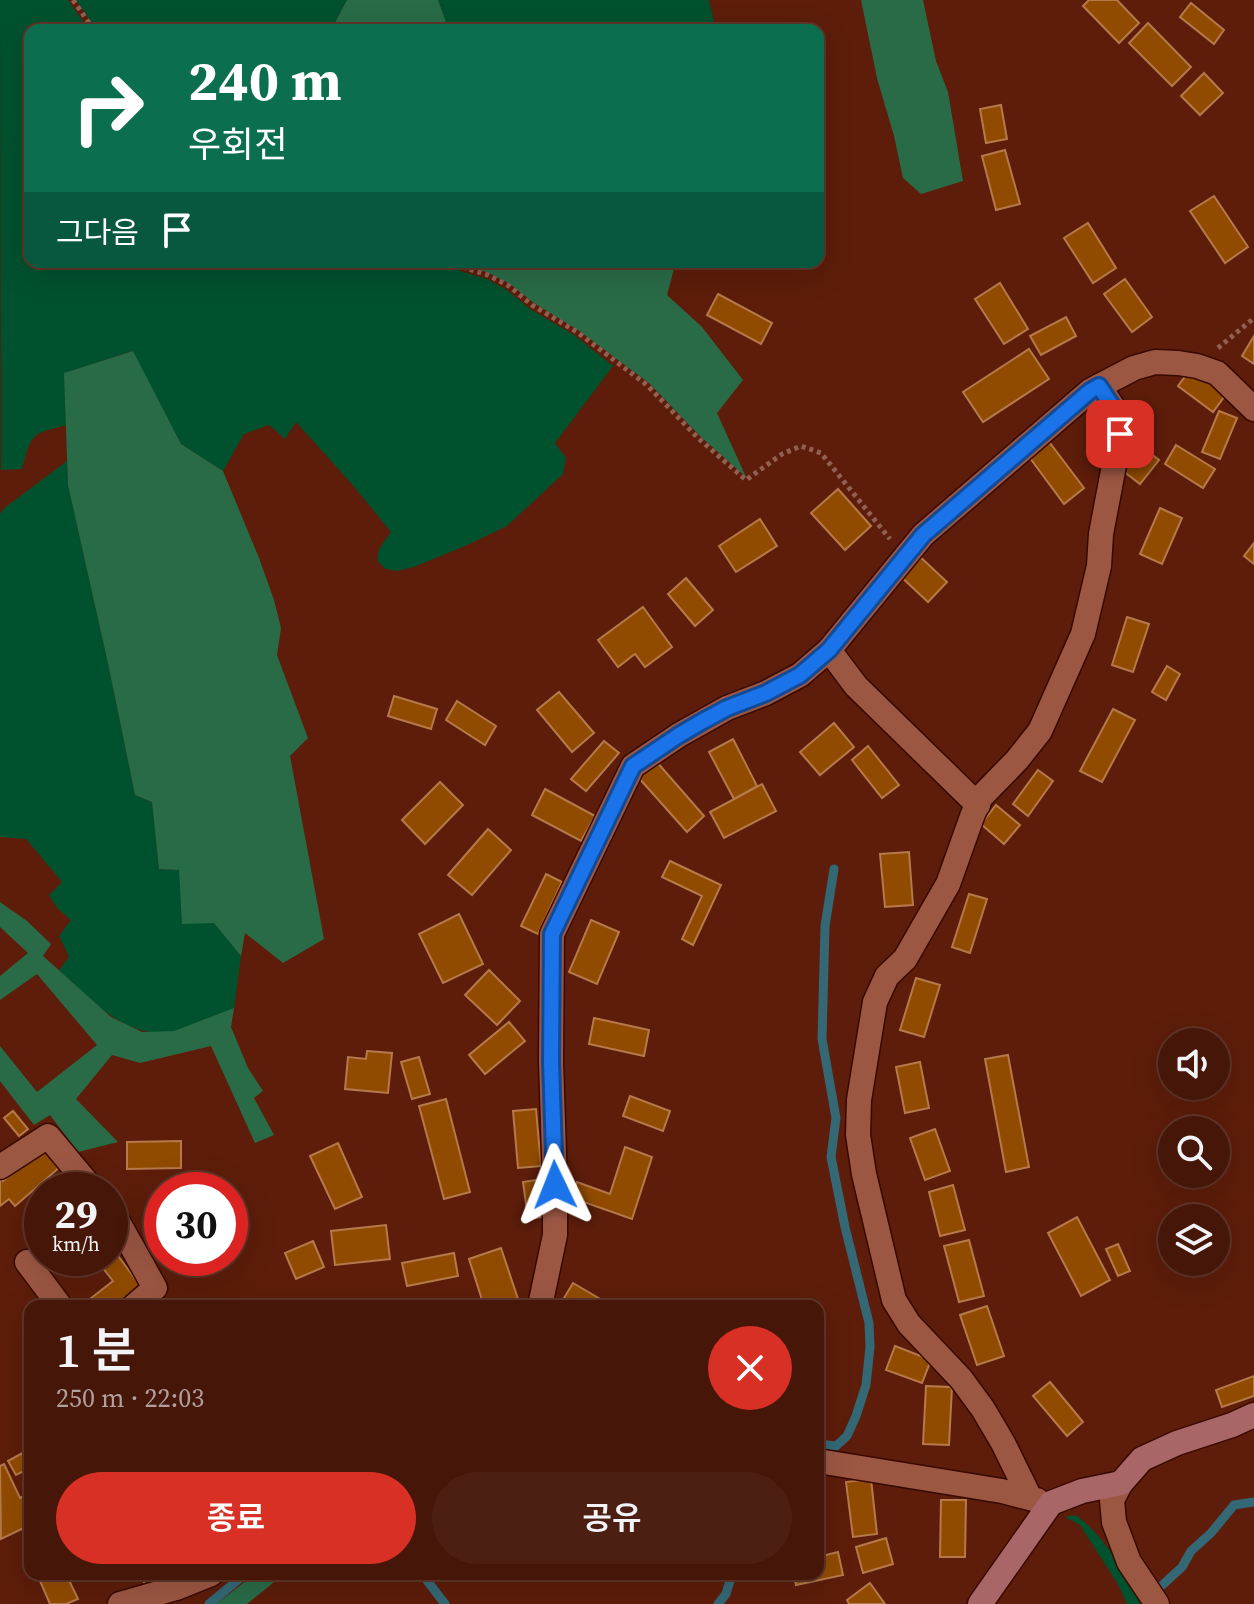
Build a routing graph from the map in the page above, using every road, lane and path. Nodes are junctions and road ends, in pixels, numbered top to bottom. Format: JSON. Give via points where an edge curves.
{"nodes":[{"id":1,"x":73,"y":0,"type":"edge"},
{"id":2,"x":90,"y":24,"type":"edge"},
{"id":3,"x":465,"y":268,"type":"edge"},
{"id":4,"x":1254,"y":318,"type":"edge"},
{"id":5,"x":1197,"y":366,"type":"junction"},
{"id":6,"x":1099,"y":386,"type":"junction"},
{"id":7,"x":1254,"y":409,"type":"edge"},
{"id":8,"x":905,"y":557,"type":"junction"},
{"id":9,"x":829,"y":650,"type":"junction"},
{"id":10,"x":978,"y":805,"type":"junction"},
{"id":11,"x":0,"y":1167,"type":"edge"},
{"id":12,"x":78,"y":1172,"type":"edge"},
{"id":13,"x":128,"y":1240,"type":"edge"},
{"id":14,"x":38,"y":1276,"type":"edge"},
{"id":15,"x":56,"y":1300,"type":"edge"},
{"id":16,"x":141,"y":1300,"type":"edge"},
{"id":17,"x":541,"y":1300,"type":"edge"},
{"id":18,"x":1254,"y":1415,"type":"edge"},
{"id":19,"x":824,"y":1462,"type":"edge"},
{"id":20,"x":1121,"y":1483,"type":"junction"},
{"id":21,"x":1040,"y":1500,"type":"junction"},
{"id":22,"x":196,"y":1580,"type":"edge"},
{"id":23,"x":120,"y":1604,"type":"edge"},
{"id":24,"x":980,"y":1604,"type":"edge"},
{"id":25,"x":1157,"y":1604,"type":"edge"}],
"edges":[{"from":1,"to":2,"type":"path"},
{"from":3,"to":8,"type":"path","via":[[509,286],[577,332],[647,385],[746,480],[801,446],[821,453]]},
{"from":4,"to":5,"type":"path"},
{"from":5,"to":6,"type":"street","via":[[1155,362]]},
{"from":5,"to":7,"type":"street","via":[[1217,373]]},
{"from":6,"to":8,"type":"street","via":[[923,535]]},
{"from":6,"to":10,"type":"street","via":[[1118,415],[1120,434],[1083,634],[1040,731]]},
{"from":8,"to":9,"type":"street"},
{"from":9,"to":10,"type":"street","via":[[856,686]]},
{"from":9,"to":17,"type":"street","via":[[800,675],[715,715],[633,766],[552,934],[555,1235]]},
{"from":10,"to":21,"type":"street","via":[[948,884],[875,1002],[858,1135],[894,1300],[983,1409]]},
{"from":11,"to":12,"type":"street","via":[[48,1136]]},
{"from":13,"to":16,"type":"street","via":[[155,1288]]},
{"from":14,"to":15,"type":"street"},
{"from":18,"to":20,"type":"street","via":[[1142,1459]]},
{"from":19,"to":21,"type":"street"},
{"from":20,"to":21,"type":"street"},
{"from":20,"to":25,"type":"street","via":[[1112,1500],[1114,1522],[1129,1562]]},
{"from":21,"to":24,"type":"street"},
{"from":22,"to":23,"type":"street"}]}
